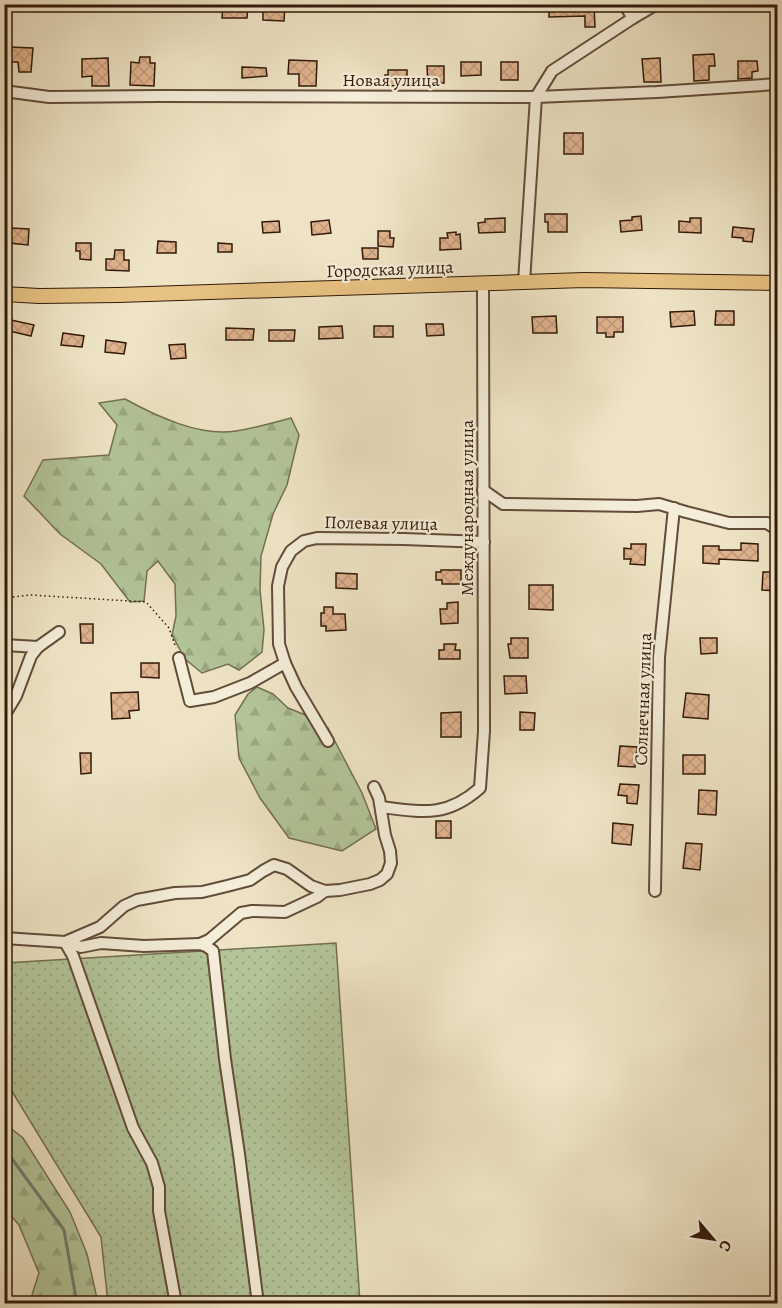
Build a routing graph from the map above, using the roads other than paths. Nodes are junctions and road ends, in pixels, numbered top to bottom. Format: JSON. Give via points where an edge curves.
{"nodes":[{"id":1,"x":624,"y":4,"type":"edge"},
{"id":2,"x":631,"y":4,"type":"edge"},
{"id":3,"x":657,"y":4,"type":"edge"},
{"id":4,"x":633,"y":18,"type":"junction"},
{"id":5,"x":777,"y":84,"type":"edge"},
{"id":6,"x":4,"y":92,"type":"edge"},
{"id":7,"x":536,"y":97,"type":"junction"},
{"id":8,"x":524,"y":282,"type":"junction"},
{"id":9,"x":777,"y":283,"type":"edge"},
{"id":10,"x":483,"y":284,"type":"junction"},
{"id":11,"x":4,"y":294,"type":"edge"},
{"id":12,"x":483,"y":490,"type":"junction"},
{"id":13,"x":674,"y":508,"type":"junction"},
{"id":14,"x":777,"y":530,"type":"edge"},
{"id":15,"x":484,"y":543,"type":"junction"},
{"id":16,"x":59,"y":632,"type":"dead end"},
{"id":17,"x":4,"y":645,"type":"edge"},
{"id":18,"x":38,"y":647,"type":"junction"},
{"id":19,"x":179,"y":658,"type":"road end"},
{"id":20,"x":285,"y":663,"type":"junction"},
{"id":21,"x":4,"y":716,"type":"edge"},
{"id":22,"x":328,"y":741,"type":"dead end"},
{"id":23,"x":374,"y":787,"type":"dead end"},
{"id":24,"x":381,"y":807,"type":"junction"},
{"id":25,"x":325,"y":891,"type":"junction"},
{"id":26,"x":656,"y":891,"type":"dead end"},
{"id":27,"x":4,"y":938,"type":"edge"},
{"id":28,"x":65,"y":942,"type":"junction"},
{"id":29,"x":200,"y":944,"type":"junction"},
{"id":30,"x":176,"y":1304,"type":"edge"},
{"id":31,"x":258,"y":1304,"type":"edge"}],
"edges":[{"from":1,"to":4,"type":"street"},
{"from":2,"to":4,"type":"street"},
{"from":3,"to":4,"type":"street"},
{"from":4,"to":7,"type":"street","via":[[552,70]]},
{"from":5,"to":7,"type":"street","name":"Новая улица"},
{"from":6,"to":7,"type":"street","name":"Новая улица","via":[[49,97]]},
{"from":7,"to":8,"type":"street"},
{"from":8,"to":9,"type":"main road","name":"Городская улица"},
{"from":8,"to":10,"type":"main road","name":"Городская улица"},
{"from":10,"to":11,"type":"main road","name":"Городская улица","via":[[118,295]]},
{"from":10,"to":12,"type":"street","name":"Международная улица"},
{"from":12,"to":13,"type":"street","via":[[503,504],[659,504]]},
{"from":12,"to":15,"type":"street","name":"Международная улица"},
{"from":13,"to":14,"type":"street","via":[[729,523],[767,523]]},
{"from":13,"to":26,"type":"street","name":"Солнечная улица","via":[[659,657]]},
{"from":15,"to":20,"type":"street","name":"Полевая улица","via":[[338,538],[304,541],[291,551],[278,586],[279,644]]},
{"from":15,"to":24,"type":"street","name":"Международная улица","via":[[484,731],[480,788],[462,801],[432,812]]},
{"from":16,"to":18,"type":"street"},
{"from":17,"to":18,"type":"street"},
{"from":18,"to":21,"type":"street"},
{"from":19,"to":20,"type":"street","via":[[190,701],[214,697],[250,683]]},
{"from":20,"to":22,"type":"street","name":"Полевая улица"},
{"from":23,"to":24,"type":"street"},
{"from":24,"to":25,"type":"street","via":[[390,851],[387,874],[370,884]]},
{"from":25,"to":28,"type":"street","via":[[274,865],[250,880],[219,888],[137,900],[99,927]]},
{"from":25,"to":29,"type":"street","via":[[285,912],[241,913]]},
{"from":27,"to":28,"type":"street"},
{"from":28,"to":29,"type":"street","via":[[81,947],[101,943]]},
{"from":28,"to":30,"type":"street","via":[[133,1128],[152,1163]]},
{"from":29,"to":31,"type":"street","via":[[213,951]]}]}
